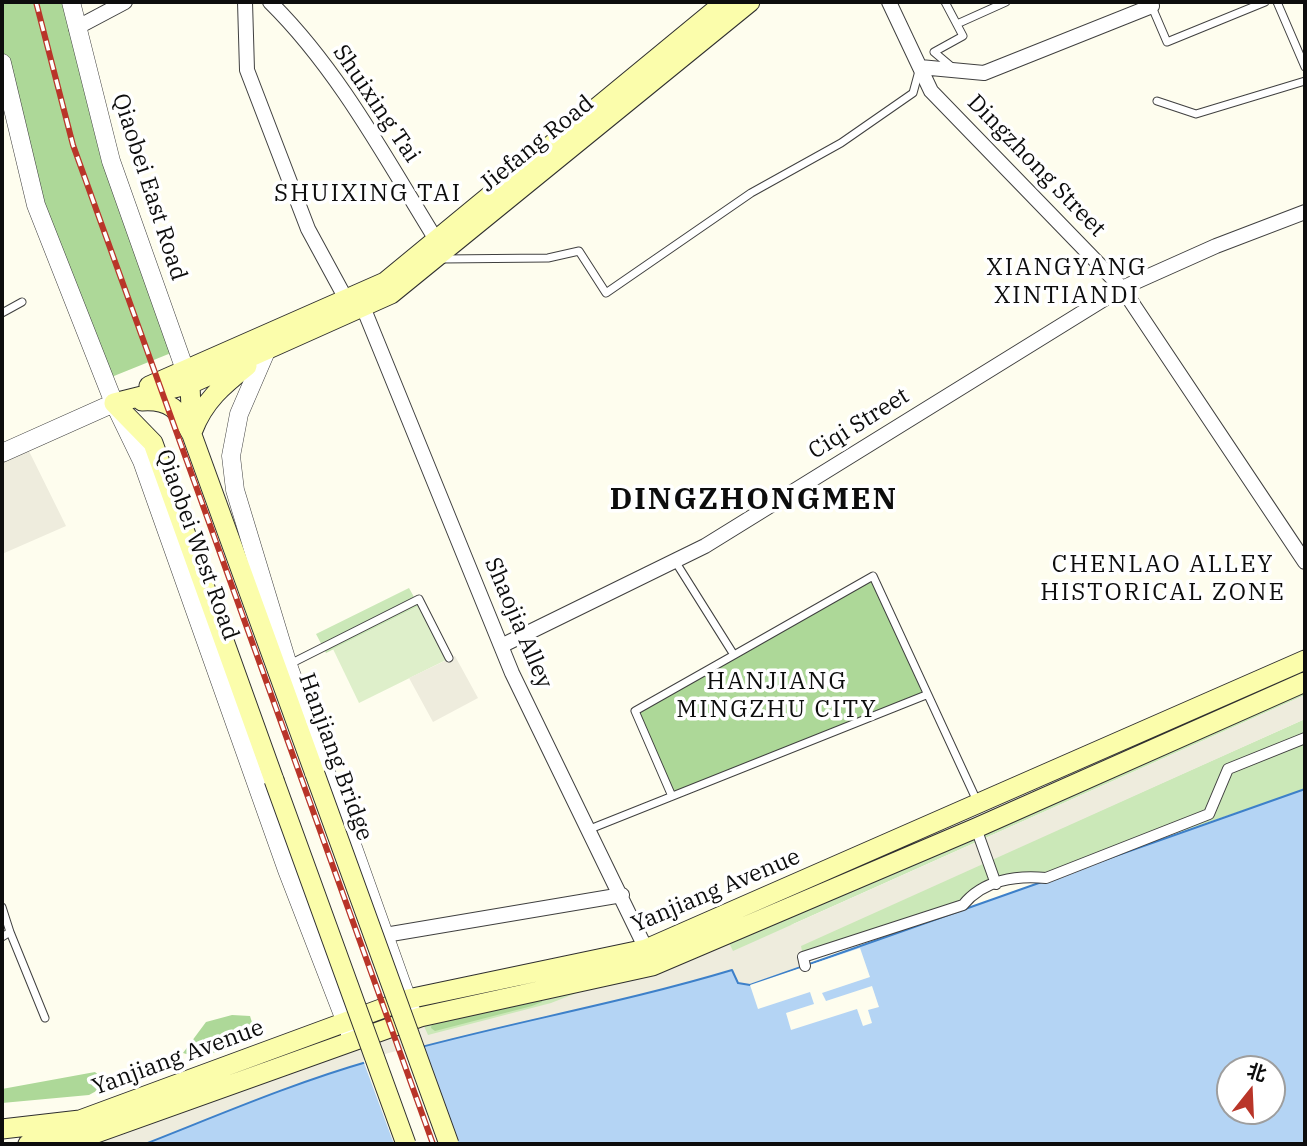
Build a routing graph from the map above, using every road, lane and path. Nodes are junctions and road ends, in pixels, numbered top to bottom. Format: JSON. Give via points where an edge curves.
{"nodes":[{"id":1,"x":71,"y":2,"type":"edge"},
{"id":2,"x":125,"y":2,"type":"edge"},
{"id":3,"x":245,"y":2,"type":"edge"},
{"id":4,"x":270,"y":2,"type":"edge"},
{"id":5,"x":725,"y":2,"type":"edge"},
{"id":6,"x":750,"y":2,"type":"edge"},
{"id":7,"x":889,"y":2,"type":"edge"},
{"id":8,"x":945,"y":2,"type":"edge"},
{"id":9,"x":1006,"y":2,"type":"edge"},
{"id":10,"x":1265,"y":2,"type":"edge"},
{"id":11,"x":1278,"y":2,"type":"edge"},
{"id":12,"x":1151,"y":4,"type":"edge"},
{"id":13,"x":957,"y":24,"type":"junction"},
{"id":14,"x":76,"y":28,"type":"junction"},
{"id":15,"x":2,"y":63,"type":"edge"},
{"id":16,"x":920,"y":67,"type":"junction"},
{"id":17,"x":1305,"y":67,"type":"edge"},
{"id":18,"x":954,"y":69,"type":"junction"},
{"id":19,"x":1305,"y":81,"type":"edge"},
{"id":20,"x":1157,"y":101,"type":"dead end"},
{"id":21,"x":1305,"y":212,"type":"edge"},
{"id":22,"x":435,"y":239,"type":"junction"},
{"id":23,"x":434,"y":259,"type":"junction"},
{"id":24,"x":1122,"y":288,"type":"junction"},
{"id":25,"x":22,"y":302,"type":"dead end"},
{"id":26,"x":355,"y":303,"type":"junction"},
{"id":27,"x":2,"y":313,"type":"edge"},
{"id":28,"x":267,"y":349,"type":"junction"},
{"id":29,"x":187,"y":376,"type":"junction"},
{"id":30,"x":114,"y":403,"type":"junction"},
{"id":31,"x":192,"y":435,"type":"junction"},
{"id":32,"x":2,"y":453,"type":"edge"},
{"id":33,"x":675,"y":561,"type":"junction"},
{"id":34,"x":1305,"y":562,"type":"edge"},
{"id":35,"x":501,"y":646,"type":"junction"},
{"id":36,"x":734,"y":655,"type":"junction"},
{"id":37,"x":449,"y":658,"type":"dead end"},
{"id":38,"x":1305,"y":660,"type":"edge"},
{"id":39,"x":288,"y":665,"type":"junction"},
{"id":40,"x":1305,"y":681,"type":"edge"},
{"id":41,"x":926,"y":695,"type":"junction"},
{"id":42,"x":1305,"y":738,"type":"edge"},
{"id":43,"x":671,"y":794,"type":"junction"},
{"id":44,"x":979,"y":805,"type":"junction"},
{"id":45,"x":976,"y":828,"type":"junction"},
{"id":46,"x":590,"y":829,"type":"junction"},
{"id":47,"x":996,"y":884,"type":"junction"},
{"id":48,"x":622,"y":895,"type":"junction"},
{"id":49,"x":2,"y":907,"type":"edge"},
{"id":50,"x":10,"y":932,"type":"junction"},
{"id":51,"x":385,"y":935,"type":"junction"},
{"id":52,"x":2,"y":937,"type":"edge"},
{"id":53,"x":646,"y":949,"type":"junction"},
{"id":54,"x":805,"y":966,"type":"dead end"},
{"id":55,"x":408,"y":999,"type":"junction"},
{"id":56,"x":45,"y":1018,"type":"dead end"},
{"id":57,"x":414,"y":1019,"type":"junction"},
{"id":58,"x":346,"y":1022,"type":"junction"},
{"id":59,"x":353,"y":1042,"type":"junction"},
{"id":60,"x":2,"y":1129,"type":"edge"},
{"id":61,"x":28,"y":1144,"type":"edge"},
{"id":62,"x":406,"y":1144,"type":"edge"},
{"id":63,"x":449,"y":1144,"type":"edge"}],
"edges":[{"from":1,"to":14,"type":"street","name":"Qiaobei East Road"},
{"from":2,"to":14,"type":"street"},
{"from":3,"to":26,"type":"street","name":"Shaojia Alley","via":[[247,70],[308,229]]},
{"from":4,"to":22,"type":"street","name":"Shuixing Tai","via":[[301,33]]},
{"from":5,"to":22,"type":"main road","name":"Jiefang Road"},
{"from":6,"to":23,"type":"main road","name":"Jiefang Road"},
{"from":7,"to":16,"type":"street","name":"Dingzhong Street"},
{"from":8,"to":13,"type":"lane"},
{"from":9,"to":13,"type":"lane"},
{"from":10,"to":12,"type":"lane","via":[[1167,42]]},
{"from":11,"to":17,"type":"lane"},
{"from":12,"to":18,"type":"street","via":[[984,72]]},
{"from":13,"to":18,"type":"lane","via":[[963,36],[934,52]]},
{"from":14,"to":29,"type":"street","name":"Qiaobei East Road","via":[[111,161]]},
{"from":15,"to":30,"type":"street","name":"Qiaobei West Road","via":[[36,205]]},
{"from":16,"to":18,"type":"street"},
{"from":16,"to":23,"type":"lane","via":[[913,93],[841,143],[751,193],[606,293],[579,251],[548,258]]},
{"from":16,"to":24,"type":"street","name":"Dingzhong Street","via":[[932,91]]},
{"from":19,"to":20,"type":"lane","via":[[1196,114]]},
{"from":21,"to":24,"type":"street","name":"Ciqi Street"},
{"from":22,"to":26,"type":"main road","name":"Jiefang Road"},
{"from":23,"to":26,"type":"main road","name":"Jiefang Road","via":[[391,294]]},
{"from":24,"to":33,"type":"street","name":"Ciqi Street"},
{"from":24,"to":34,"type":"street","name":"Dingzhong Street"},
{"from":25,"to":27,"type":"lane"},
{"from":26,"to":28,"type":"main road","name":"Jiefang Road"},
{"from":26,"to":29,"type":"main road","name":"Jiefang Road"},
{"from":26,"to":35,"type":"street","name":"Shaojia Alley"},
{"from":28,"to":29,"type":"main road","name":"Jiefang Road"},
{"from":28,"to":31,"type":"main road","via":[[210,398]]},
{"from":28,"to":39,"type":"street","via":[[239,414],[231,456],[235,490]]},
{"from":29,"to":30,"type":"main road","name":"Jiefang Road"},
{"from":29,"to":31,"type":"main road","name":"Hanjiang Bridge"},
{"from":30,"to":31,"type":"main road","via":[[159,400],[180,413]]},
{"from":30,"to":32,"type":"street","name":"Jiefang Road"},
{"from":30,"to":58,"type":"street","name":"Qiaobei West Road","via":[[142,461],[287,870]]},
{"from":30,"to":62,"type":"main road","bridge":true,"via":[[153,443]]},
{"from":31,"to":63,"type":"main road","name":"Hanjiang Bridge","bridge":true},
{"from":33,"to":35,"type":"street","name":"Ciqi Street"},
{"from":33,"to":36,"type":"lane"},
{"from":35,"to":46,"type":"street","name":"Shaojia Alley"},
{"from":36,"to":41,"type":"lane","via":[[873,576]]},
{"from":36,"to":43,"type":"lane","via":[[635,711]]},
{"from":37,"to":39,"type":"lane","via":[[419,599]]},
{"from":38,"to":44,"type":"main road","name":"Yanjiang Avenue"},
{"from":39,"to":51,"type":"street"},
{"from":40,"to":45,"type":"main road","name":"Yanjiang Avenue"},
{"from":41,"to":43,"type":"lane"},
{"from":41,"to":44,"type":"lane"},
{"from":42,"to":47,"type":"street","via":[[1228,769],[1209,814],[1046,878],[1021,876]]},
{"from":43,"to":46,"type":"lane"},
{"from":44,"to":53,"type":"main road","name":"Yanjiang Avenue"},
{"from":45,"to":47,"type":"street"},
{"from":45,"to":57,"type":"main road","name":"Yanjiang Avenue","via":[[652,966]]},
{"from":46,"to":48,"type":"street","name":"Shaojia Alley"},
{"from":47,"to":54,"type":"street","via":[[975,890],[963,905],[803,957]]},
{"from":48,"to":51,"type":"street"},
{"from":48,"to":53,"type":"street","name":"Shaojia Alley"},
{"from":49,"to":50,"type":"lane"},
{"from":50,"to":52,"type":"lane"},
{"from":50,"to":56,"type":"lane"},
{"from":51,"to":55,"type":"street"},
{"from":53,"to":55,"type":"main road","name":"Yanjiang Avenue"},
{"from":55,"to":57,"type":"street"},
{"from":55,"to":58,"type":"main road","name":"Yanjiang Avenue"},
{"from":57,"to":59,"type":"main road","name":"Yanjiang Avenue"},
{"from":58,"to":59,"type":"street","name":"Qiaobei West Road"},
{"from":58,"to":60,"type":"main road","name":"Yanjiang Avenue","via":[[80,1119]]},
{"from":59,"to":61,"type":"main road","name":"Yanjiang Avenue","via":[[85,1137]]}]}
